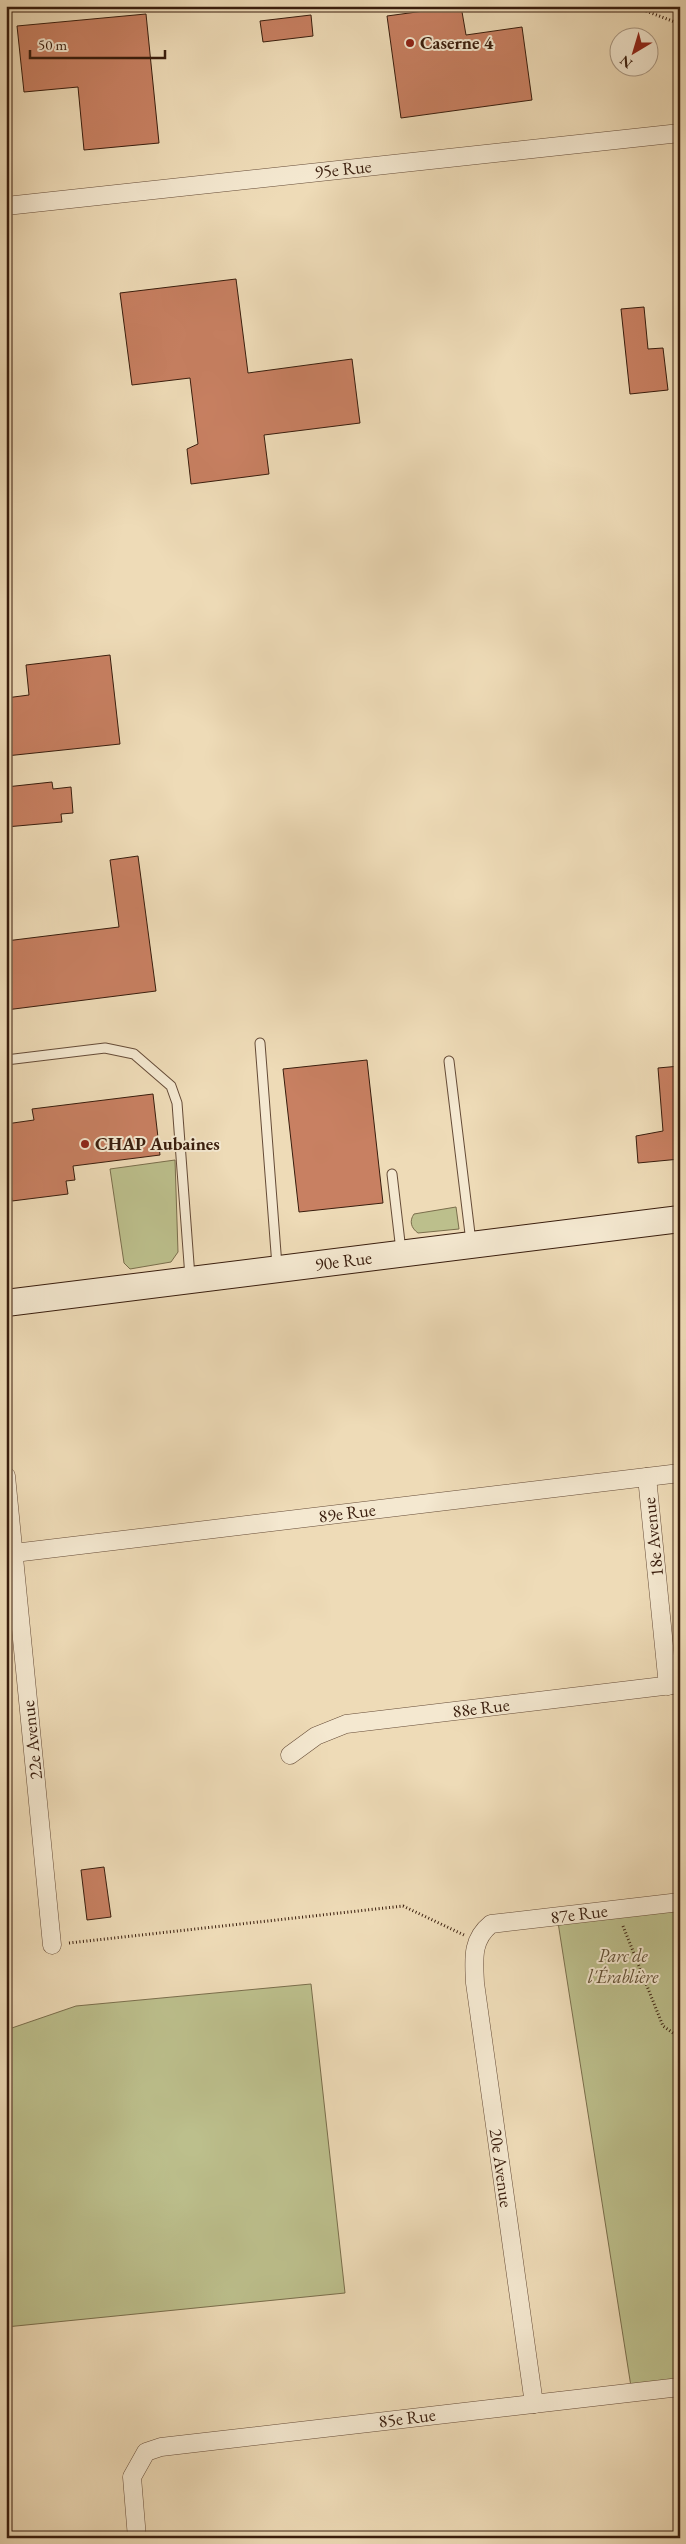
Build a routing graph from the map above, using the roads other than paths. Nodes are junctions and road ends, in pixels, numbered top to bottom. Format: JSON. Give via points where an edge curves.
{"nodes":[{"id":1,"x":680,"y":132,"type":"edge"},
{"id":2,"x":6,"y":206,"type":"edge"},
{"id":3,"x":260,"y":1043,"type":"dead end"},
{"id":4,"x":6,"y":1060,"type":"edge"},
{"id":5,"x":449,"y":1061,"type":"dead end"},
{"id":6,"x":392,"y":1174,"type":"dead end"},
{"id":7,"x":680,"y":1219,"type":"edge"},
{"id":8,"x":472,"y":1245,"type":"junction"},
{"id":9,"x":401,"y":1254,"type":"junction"},
{"id":10,"x":277,"y":1269,"type":"junction"},
{"id":11,"x":190,"y":1280,"type":"junction"},
{"id":12,"x":6,"y":1303,"type":"edge"},
{"id":13,"x":680,"y":1473,"type":"edge"},
{"id":14,"x":6,"y":1476,"type":"edge"},
{"id":15,"x":647,"y":1477,"type":"junction"},
{"id":16,"x":14,"y":1553,"type":"junction"},
{"id":17,"x":674,"y":1685,"type":"edge"},
{"id":18,"x":290,"y":1755,"type":"dead end"},
{"id":19,"x":680,"y":1902,"type":"edge"},
{"id":20,"x":479,"y":1937,"type":"joint"},
{"id":21,"x":52,"y":1945,"type":"road end"},
{"id":22,"x":680,"y":2387,"type":"edge"},
{"id":23,"x":534,"y":2404,"type":"junction"},
{"id":24,"x":137,"y":2538,"type":"edge"}],
"edges":[{"from":1,"to":2,"type":"street","name":"95e Rue"},
{"from":3,"to":10,"type":"lane"},
{"from":4,"to":11,"type":"lane","via":[[105,1048],[134,1054],[171,1086],[177,1102]]},
{"from":5,"to":8,"type":"lane"},
{"from":6,"to":9,"type":"lane"},
{"from":7,"to":8,"type":"street","name":"90e Rue"},
{"from":8,"to":9,"type":"street","name":"90e Rue"},
{"from":9,"to":10,"type":"street","name":"90e Rue"},
{"from":10,"to":11,"type":"street","name":"90e Rue"},
{"from":11,"to":12,"type":"street","name":"90e Rue"},
{"from":13,"to":15,"type":"street","name":"89e Rue"},
{"from":14,"to":16,"type":"street","name":"22e Avenue"},
{"from":15,"to":16,"type":"street","name":"89e Rue"},
{"from":15,"to":17,"type":"street","name":"18e Avenue"},
{"from":16,"to":21,"type":"street","name":"22e Avenue"},
{"from":17,"to":18,"type":"street","name":"88e Rue","via":[[346,1724],[316,1736]]},
{"from":19,"to":20,"type":"street","name":"87e Rue","via":[[491,1924]]},
{"from":20,"to":23,"type":"street","name":"20e Avenue","via":[[474,1954],[475,1983]]},
{"from":22,"to":23,"type":"street","name":"85e Rue"},
{"from":23,"to":24,"type":"street","name":"85e Rue","via":[[161,2447],[146,2452],[132,2477]]}]}
